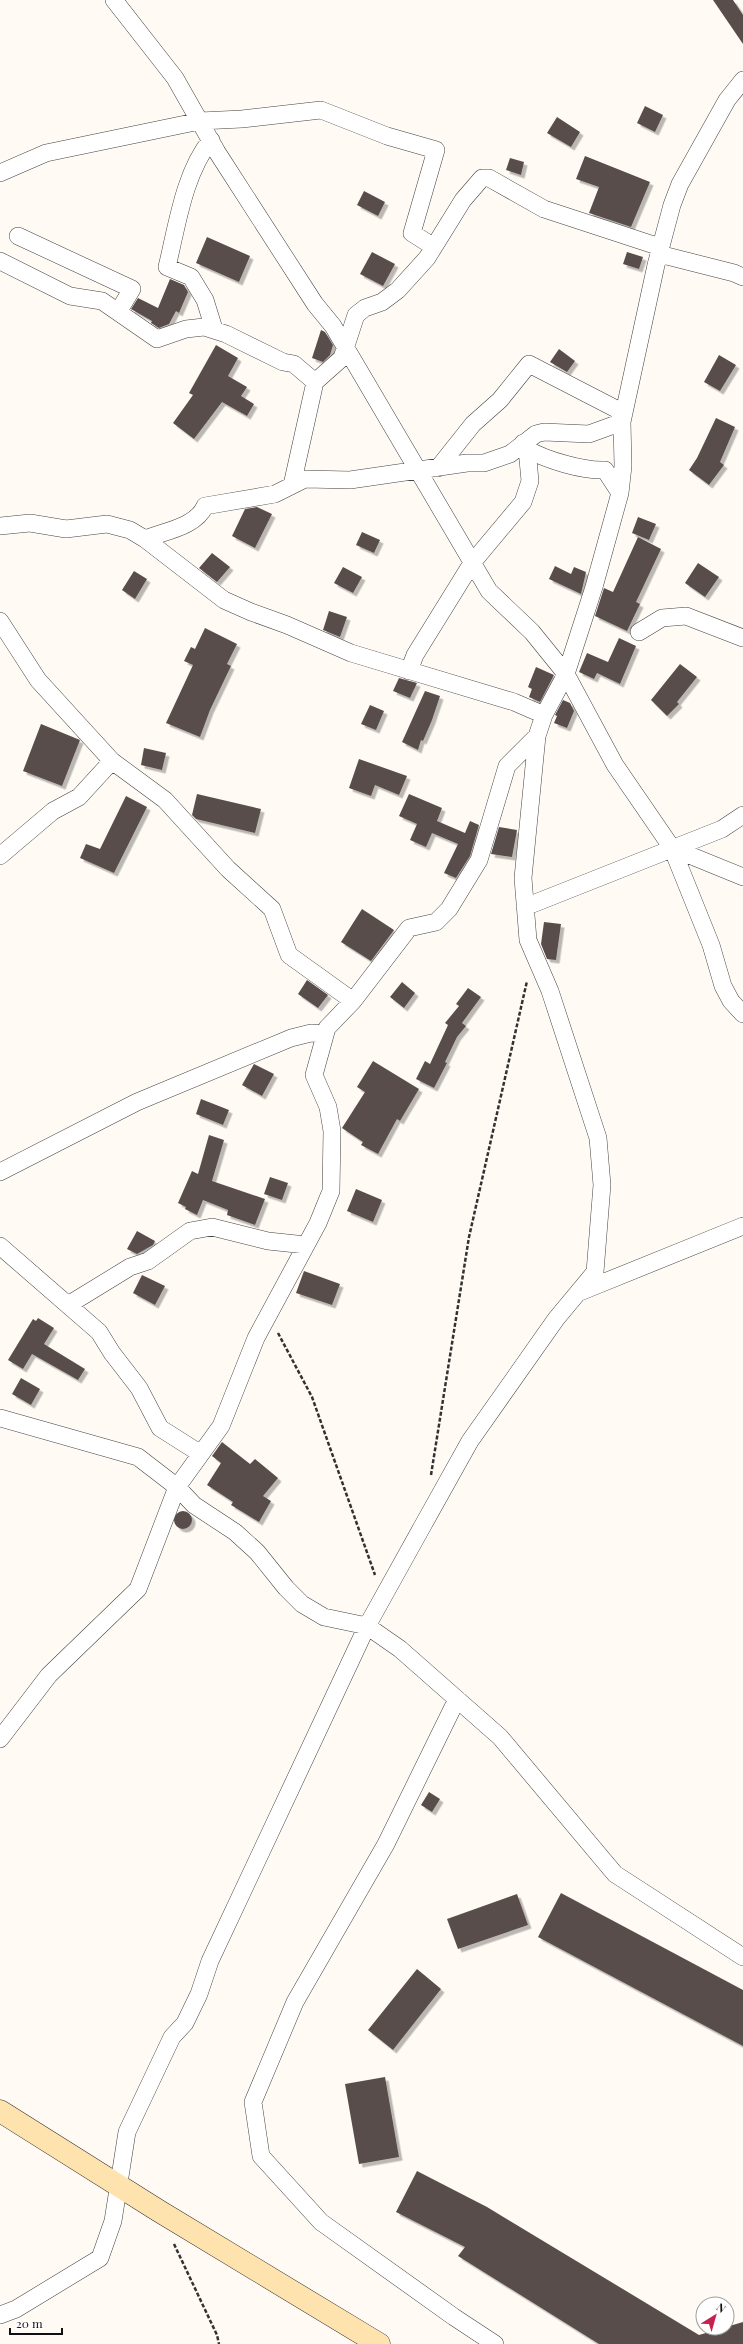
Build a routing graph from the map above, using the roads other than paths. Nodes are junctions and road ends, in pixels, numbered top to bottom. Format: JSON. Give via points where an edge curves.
{"nodes":[{"id":1,"x":114,"y":0,"type":"edge"},
{"id":2,"x":743,"y":80,"type":"edge"},
{"id":3,"x":200,"y":121,"type":"junction"},
{"id":4,"x":211,"y":140,"type":"junction"},
{"id":5,"x":0,"y":173,"type":"edge"},
{"id":6,"x":18,"y":236,"type":"dead end"},
{"id":7,"x":434,"y":247,"type":"junction"},
{"id":8,"x":660,"y":251,"type":"junction"},
{"id":9,"x":0,"y":261,"type":"edge"},
{"id":10,"x":743,"y":277,"type":"edge"},
{"id":11,"x":118,"y":312,"type":"junction"},
{"id":12,"x":214,"y":329,"type":"junction"},
{"id":13,"x":346,"y":350,"type":"junction"},
{"id":14,"x":315,"y":382,"type":"junction"},
{"id":15,"x":623,"y":417,"type":"junction"},
{"id":16,"x":525,"y":446,"type":"junction"},
{"id":17,"x":438,"y":468,"type":"junction"},
{"id":18,"x":417,"y":471,"type":"junction"},
{"id":19,"x":292,"y":485,"type":"junction"},
{"id":20,"x":620,"y":493,"type":"junction"},
{"id":21,"x":0,"y":526,"type":"edge"},
{"id":22,"x":145,"y":539,"type":"junction"},
{"id":23,"x":472,"y":563,"type":"junction"},
{"id":24,"x":0,"y":621,"type":"edge"},
{"id":25,"x":639,"y":632,"type":"dead end"},
{"id":26,"x":743,"y":638,"type":"edge"},
{"id":27,"x":410,"y":671,"type":"junction"},
{"id":28,"x":566,"y":674,"type":"junction"},
{"id":29,"x":544,"y":716,"type":"junction"},
{"id":30,"x":537,"y":736,"type":"junction"},
{"id":31,"x":112,"y":761,"type":"junction"},
{"id":32,"x":743,"y":815,"type":"edge"},
{"id":33,"x":672,"y":848,"type":"junction"},
{"id":34,"x":0,"y":856,"type":"edge"},
{"id":35,"x":743,"y":877,"type":"edge"},
{"id":36,"x":525,"y":907,"type":"junction"},
{"id":37,"x":353,"y":1001,"type":"junction"},
{"id":38,"x":743,"y":1014,"type":"edge"},
{"id":39,"x":325,"y":1034,"type":"junction"},
{"id":40,"x":0,"y":1172,"type":"edge"},
{"id":41,"x":743,"y":1226,"type":"edge"},
{"id":42,"x":306,"y":1245,"type":"junction"},
{"id":43,"x":0,"y":1246,"type":"edge"},
{"id":44,"x":578,"y":1293,"type":"junction"},
{"id":45,"x":68,"y":1305,"type":"junction"},
{"id":46,"x":0,"y":1418,"type":"edge"},
{"id":47,"x":200,"y":1454,"type":"junction"},
{"id":48,"x":177,"y":1488,"type":"junction"},
{"id":49,"x":367,"y":1626,"type":"junction"},
{"id":50,"x":457,"y":1699,"type":"junction"},
{"id":51,"x":0,"y":1739,"type":"edge"},
{"id":52,"x":743,"y":1957,"type":"edge"},
{"id":53,"x":0,"y":2111,"type":"edge"},
{"id":54,"x":118,"y":2186,"type":"junction"},
{"id":55,"x":0,"y":2315,"type":"edge"},
{"id":56,"x":379,"y":2344,"type":"edge"},
{"id":57,"x":495,"y":2344,"type":"edge"}],
"edges":[{"from":1,"to":3,"type":"street","via":[[171,72]]},
{"from":2,"to":8,"type":"street","via":[[727,100],[680,184]]},
{"from":3,"to":4,"type":"street"},
{"from":3,"to":5,"type":"street","via":[[46,153]]},
{"from":3,"to":7,"type":"street","via":[[321,110],[387,136],[436,150],[412,233]]},
{"from":4,"to":12,"type":"street","via":[[201,152],[189,180],[167,267],[191,277],[205,300]]},
{"from":4,"to":13,"type":"street","via":[[315,304],[333,326]]},
{"from":6,"to":11,"type":"street","via":[[132,289]]},
{"from":7,"to":8,"type":"street","via":[[474,184],[485,178],[544,209]]},
{"from":7,"to":13,"type":"street","via":[[394,294],[356,316]]},
{"from":8,"to":10,"type":"street"},
{"from":8,"to":15,"type":"street"},
{"from":9,"to":11,"type":"street","via":[[70,296],[102,301]]},
{"from":11,"to":12,"type":"street","via":[[157,339],[194,328]]},
{"from":12,"to":14,"type":"street","via":[[283,362],[294,364]]},
{"from":13,"to":14,"type":"street","via":[[342,358]]},
{"from":13,"to":18,"type":"street"},
{"from":14,"to":19,"type":"street"},
{"from":15,"to":16,"type":"street","via":[[589,434],[544,432],[529,438]]},
{"from":15,"to":17,"type":"street","via":[[529,364],[500,400],[473,424]]},
{"from":15,"to":20,"type":"street","via":[[624,466]]},
{"from":16,"to":17,"type":"street","via":[[484,463]]},
{"from":16,"to":20,"type":"street","via":[[556,462],[582,466],[592,471],[605,470]]},
{"from":16,"to":23,"type":"street","via":[[530,486],[523,502]]},
{"from":17,"to":18,"type":"street"},
{"from":18,"to":19,"type":"street","via":[[336,481],[305,479]]},
{"from":18,"to":23,"type":"street"},
{"from":19,"to":22,"type":"street","via":[[275,494],[205,506],[201,515],[190,522]]},
{"from":20,"to":28,"type":"street"},
{"from":21,"to":22,"type":"street","via":[[30,523],[66,528],[107,524],[130,530]]},
{"from":22,"to":27,"type":"street","via":[[224,600],[351,653]]},
{"from":23,"to":27,"type":"street","via":[[415,655]]},
{"from":23,"to":28,"type":"street","via":[[489,591],[532,632]]},
{"from":24,"to":31,"type":"street","via":[[38,680]]},
{"from":25,"to":26,"type":"street","via":[[662,618],[686,616]]},
{"from":27,"to":29,"type":"street","via":[[514,702]]},
{"from":28,"to":29,"type":"street"},
{"from":28,"to":33,"type":"street","via":[[615,765]]},
{"from":29,"to":30,"type":"street"},
{"from":30,"to":36,"type":"street","via":[[523,878]]},
{"from":30,"to":37,"type":"street","via":[[507,766],[479,860],[449,909],[436,922],[409,928]]},
{"from":31,"to":34,"type":"street","via":[[79,797],[53,811]]},
{"from":31,"to":37,"type":"street","via":[[165,800],[228,870],[272,909],[289,955]]},
{"from":32,"to":33,"type":"street","via":[[722,829]]},
{"from":33,"to":35,"type":"street"},
{"from":33,"to":36,"type":"street"},
{"from":33,"to":38,"type":"street","via":[[711,946],[723,986],[731,1001]]},
{"from":36,"to":44,"type":"street","via":[[528,940],[550,992],[598,1138],[602,1185],[595,1272]]},
{"from":37,"to":39,"type":"street","via":[[327,1028]]},
{"from":39,"to":40,"type":"street","via":[[311,1033],[291,1038],[144,1099]]},
{"from":39,"to":42,"type":"street","via":[[314,1075],[328,1108],[332,1131],[331,1191]]},
{"from":41,"to":44,"type":"street"},
{"from":42,"to":45,"type":"street","via":[[268,1241],[212,1227],[190,1231],[148,1261],[130,1267]]},
{"from":42,"to":47,"type":"street","via":[[245,1362],[221,1426]]},
{"from":43,"to":45,"type":"street"},
{"from":44,"to":49,"type":"street","via":[[556,1319],[470,1441]]},
{"from":45,"to":47,"type":"street","via":[[99,1332],[140,1388],[160,1428]]},
{"from":46,"to":48,"type":"street","via":[[138,1457]]},
{"from":47,"to":48,"type":"street"},
{"from":48,"to":49,"type":"street","via":[[194,1505],[226,1525],[248,1544],[302,1604],[324,1617]]},
{"from":48,"to":51,"type":"street","via":[[138,1588],[50,1676]]},
{"from":49,"to":50,"type":"street","via":[[400,1649]]},
{"from":49,"to":54,"type":"street","via":[[210,1961],[199,1994],[185,2023],[172,2037],[127,2132]]},
{"from":50,"to":52,"type":"street","via":[[500,1736],[615,1874]]},
{"from":50,"to":57,"type":"street","via":[[386,1844],[295,2002],[253,2102],[261,2156],[321,2222]]},
{"from":53,"to":54,"type":"main road"},
{"from":54,"to":55,"type":"street","via":[[113,2221],[100,2258],[16,2309]]},
{"from":54,"to":56,"type":"main road"}]}
